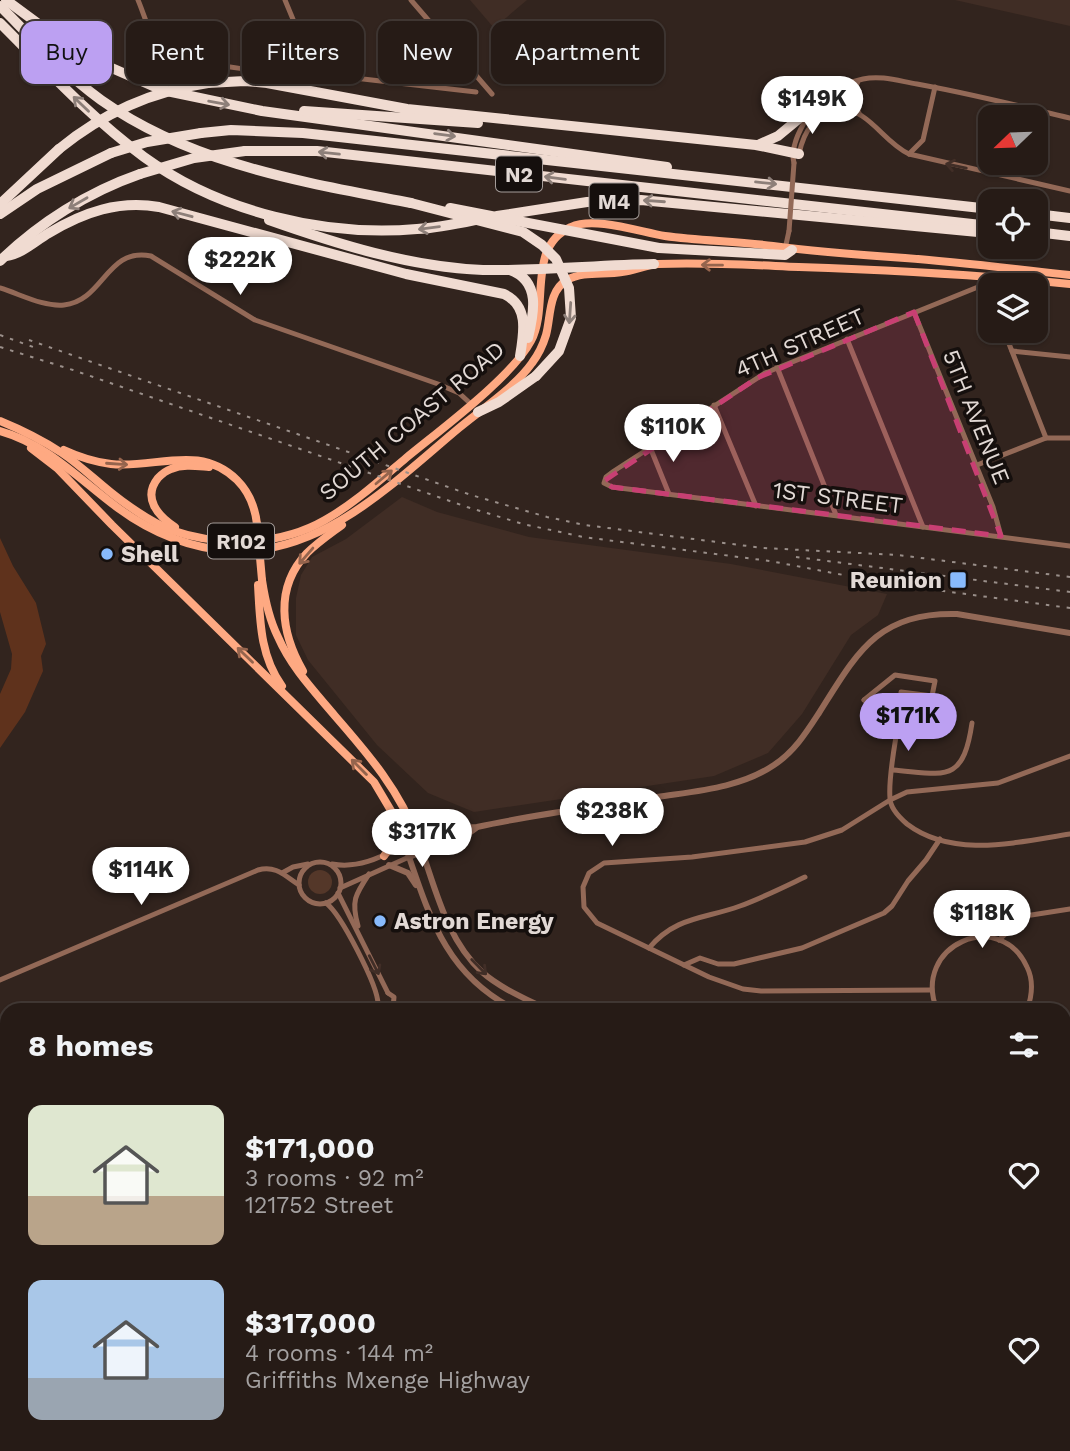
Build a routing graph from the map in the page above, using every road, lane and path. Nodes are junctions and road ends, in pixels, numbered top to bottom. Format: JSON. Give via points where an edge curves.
{"nodes":[{"id":1,"x":6,"y":0,"type":"edge"},
{"id":2,"x":138,"y":0,"type":"edge"},
{"id":3,"x":285,"y":0,"type":"edge"},
{"id":4,"x":411,"y":0,"type":"edge"},
{"id":5,"x":0,"y":6,"type":"edge"},
{"id":6,"x":294,"y":21,"type":"edge"},
{"id":7,"x":0,"y":23,"type":"edge"},
{"id":8,"x":242,"y":67,"type":"edge"},
{"id":9,"x":364,"y":79,"type":"edge"},
{"id":10,"x":859,"y":80,"type":"junction"},
{"id":11,"x":935,"y":87,"type":"junction"},
{"id":12,"x":476,"y":92,"type":"dead end"},
{"id":13,"x":492,"y":94,"type":"dead end"},
{"id":14,"x":813,"y":107,"type":"junction"},
{"id":15,"x":859,"y":113,"type":"junction"},
{"id":16,"x":286,"y":114,"type":"junction"},
{"id":17,"x":1070,"y":118,"type":"edge"},
{"id":18,"x":575,"y":127,"type":"junction"},
{"id":19,"x":756,"y":145,"type":"junction"},
{"id":20,"x":909,"y":155,"type":"junction"},
{"id":21,"x":795,"y":157,"type":"junction"},
{"id":22,"x":698,"y":176,"type":"junction"},
{"id":23,"x":1070,"y":191,"type":"edge"},
{"id":24,"x":411,"y":203,"type":"junction"},
{"id":25,"x":0,"y":204,"type":"edge"},
{"id":26,"x":240,"y":206,"type":"junction"},
{"id":27,"x":978,"y":208,"type":"edge"},
{"id":28,"x":0,"y":214,"type":"edge"},
{"id":29,"x":1048,"y":215,"type":"edge"},
{"id":30,"x":1070,"y":218,"type":"edge"},
{"id":31,"x":978,"y":228,"type":"edge"},
{"id":32,"x":978,"y":232,"type":"edge"},
{"id":33,"x":1048,"y":233,"type":"edge"},
{"id":34,"x":1070,"y":236,"type":"edge"},
{"id":35,"x":343,"y":256,"type":"junction"},
{"id":36,"x":788,"y":257,"type":"junction"},
{"id":37,"x":3,"y":258,"type":"edge"},
{"id":38,"x":654,"y":264,"type":"junction"},
{"id":39,"x":459,"y":268,"type":"junction"},
{"id":40,"x":542,"y":268,"type":"junction"},
{"id":41,"x":508,"y":270,"type":"junction"},
{"id":42,"x":1070,"y":275,"type":"edge"},
{"id":43,"x":1070,"y":284,"type":"edge"},
{"id":44,"x":978,"y":287,"type":"edge"},
{"id":45,"x":0,"y":288,"type":"edge"},
{"id":46,"x":914,"y":312,"type":"junction"},
{"id":47,"x":847,"y":339,"type":"junction"},
{"id":48,"x":1009,"y":343,"type":"edge"},
{"id":49,"x":1012,"y":351,"type":"junction"},
{"id":50,"x":523,"y":352,"type":"junction"},
{"id":51,"x":1070,"y":357,"type":"edge"},
{"id":52,"x":777,"y":368,"type":"junction"},
{"id":53,"x":471,"y":404,"type":"junction"},
{"id":54,"x":714,"y":405,"type":"junction"},
{"id":55,"x":478,"y":412,"type":"junction"},
{"id":56,"x":0,"y":422,"type":"edge"},
{"id":57,"x":0,"y":433,"type":"edge"},
{"id":58,"x":30,"y":434,"type":"junction"},
{"id":59,"x":1069,"y":435,"type":"edge"},
{"id":60,"x":1046,"y":438,"type":"junction"},
{"id":61,"x":650,"y":447,"type":"junction"},
{"id":62,"x":977,"y":465,"type":"junction"},
{"id":63,"x":396,"y":481,"type":"junction"},
{"id":64,"x":604,"y":483,"type":"joint"},
{"id":65,"x":669,"y":494,"type":"junction"},
{"id":66,"x":756,"y":506,"type":"junction"},
{"id":67,"x":836,"y":515,"type":"junction"},
{"id":68,"x":255,"y":524,"type":"junction"},
{"id":69,"x":922,"y":527,"type":"junction"},
{"id":70,"x":187,"y":534,"type":"junction"},
{"id":71,"x":1001,"y":536,"type":"junction"},
{"id":72,"x":1070,"y":546,"type":"edge"},
{"id":73,"x":259,"y":579,"type":"junction"},
{"id":74,"x":1070,"y":633,"type":"edge"},
{"id":75,"x":294,"y":703,"type":"junction"},
{"id":76,"x":928,"y":709,"type":"dead end"},
{"id":77,"x":901,"y":711,"type":"junction"},
{"id":78,"x":334,"y":714,"type":"junction"},
{"id":79,"x":972,"y":723,"type":"dead end"},
{"id":80,"x":1070,"y":754,"type":"edge"},
{"id":81,"x":893,"y":770,"type":"junction"},
{"id":82,"x":890,"y":800,"type":"junction"},
{"id":83,"x":396,"y":820,"type":"junction"},
{"id":84,"x":477,"y":827,"type":"junction"},
{"id":85,"x":1070,"y":834,"type":"edge"},
{"id":86,"x":940,"y":839,"type":"junction"},
{"id":87,"x":418,"y":840,"type":"junction"},
{"id":88,"x":405,"y":845,"type":"junction"},
{"id":89,"x":423,"y":851,"type":"junction"},
{"id":90,"x":384,"y":856,"type":"junction"},
{"id":91,"x":409,"y":856,"type":"junction"},
{"id":92,"x":328,"y":863,"type":"junction"},
{"id":93,"x":310,"y":864,"type":"junction"},
{"id":94,"x":389,"y":865,"type":"junction"},
{"id":95,"x":282,"y":873,"type":"junction"},
{"id":96,"x":369,"y":874,"type":"junction"},
{"id":97,"x":805,"y":877,"type":"dead end"},
{"id":98,"x":299,"y":885,"type":"junction"},
{"id":99,"x":339,"y":890,"type":"junction"},
{"id":100,"x":326,"y":903,"type":"junction"},
{"id":101,"x":427,"y":905,"type":"junction"},
{"id":102,"x":1070,"y":909,"type":"edge"},
{"id":103,"x":360,"y":935,"type":"junction"},
{"id":104,"x":999,"y":940,"type":"junction"},
{"id":105,"x":649,"y":948,"type":"junction"},
{"id":106,"x":684,"y":965,"type":"junction"},
{"id":107,"x":0,"y":980,"type":"edge"},
{"id":108,"x":931,"y":990,"type":"junction"},
{"id":109,"x":388,"y":993,"type":"junction"},
{"id":110,"x":379,"y":997,"type":"junction"},
{"id":111,"x":378,"y":1003,"type":"edge"},
{"id":112,"x":395,"y":1003,"type":"edge"},
{"id":113,"x":505,"y":1003,"type":"edge"},
{"id":114,"x":535,"y":1003,"type":"edge"},
{"id":115,"x":935,"y":1003,"type":"edge"},
{"id":116,"x":1029,"y":1003,"type":"edge"}],
"edges":[{"from":1,"to":16,"type":"highway","one_way":true,"via":[[67,45],[145,84]]},
{"from":2,"to":8,"type":"street","via":[[157,46],[164,52]]},
{"from":3,"to":6,"type":"street"},
{"from":4,"to":13,"type":"street"},
{"from":5,"to":24,"type":"highway","via":[[100,99],[158,133],[235,165]]},
{"from":26,"to":7,"type":"highway","number":"M4","one_way":true,"via":[[147,159],[81,104]]},
{"from":9,"to":12,"type":"street"},
{"from":10,"to":11,"type":"street","via":[[879,78]]},
{"from":10,"to":14,"type":"street"},
{"from":10,"to":15,"type":"street","via":[[852,97]]},
{"from":11,"to":17,"type":"street"},
{"from":11,"to":20,"type":"street","via":[[923,140]]},
{"from":14,"to":19,"type":"highway","via":[[778,136]]},
{"from":14,"to":21,"type":"street","via":[[800,130]]},
{"from":15,"to":20,"type":"street"},
{"from":15,"to":21,"type":"street","via":[[836,111],[819,117],[805,133]]},
{"from":16,"to":18,"type":"highway","via":[[307,111]]},
{"from":16,"to":22,"type":"highway","one_way":true,"via":[[649,163]]},
{"from":18,"to":19,"type":"highway"},
{"from":18,"to":25,"type":"highway","bridge":true,"via":[[397,107],[267,83],[208,83],[128,104],[87,127]]},
{"from":19,"to":21,"type":"highway"},
{"from":23,"to":20,"type":"street","one_way":true},
{"from":21,"to":36,"type":"street","bridge":true},
{"from":22,"to":27,"type":"highway","number":"N2","one_way":true},
{"from":22,"to":28,"type":"highway","number":"N2","bridge":true,"via":[[303,133],[201,133],[111,153],[37,189]]},
{"from":24,"to":36,"type":"highway","bridge":true,"via":[[659,248]]},
{"from":24,"to":55,"type":"highway","one_way":true,"bridge":true,"via":[[515,229],[556,259],[567,282],[571,318],[559,351],[536,376]]},
{"from":32,"to":26,"type":"highway","number":"M4","one_way":true,"via":[[641,200],[566,205],[436,228],[373,230],[304,223]]},
{"from":26,"to":39,"type":"highway","via":[[364,251]]},
{"from":29,"to":30,"type":"highway"},
{"from":31,"to":37,"type":"highway","number":"N2","one_way":true,"bridge":true,"via":[[317,151],[245,151],[194,158],[140,174],[77,204]]},
{"from":33,"to":34,"type":"highway"},
{"from":35,"to":37,"type":"highway","one_way":true,"via":[[140,204],[110,206],[87,214]]},
{"from":35,"to":39,"type":"highway","via":[[431,269]]},
{"from":35,"to":50,"type":"highway","via":[[508,296],[523,320]]},
{"from":36,"to":38,"type":"main road","name":"SOUTH COAST ROAD","number":"R102","one_way":true},
{"from":36,"to":40,"type":"main road","name":"SOUTH COAST ROAD","number":"R102","via":[[589,223],[557,236]]},
{"from":36,"to":42,"type":"main road","name":"SOUTH COAST ROAD","number":"R102","via":[[958,263]]},
{"from":36,"to":43,"type":"main road","name":"SOUTH COAST ROAD","number":"R102"},
{"from":38,"to":40,"type":"highway"},
{"from":38,"to":55,"type":"main road","name":"SOUTH COAST ROAD","number":"R102","via":[[575,276],[561,284],[554,294],[540,351],[522,374]]},
{"from":39,"to":41,"type":"highway"},
{"from":40,"to":41,"type":"highway"},
{"from":40,"to":50,"type":"main road","name":"SOUTH COAST ROAD","number":"R102","via":[[537,324]]},
{"from":41,"to":50,"type":"highway","via":[[522,276],[533,293]]},
{"from":44,"to":46,"type":"street","name":"4TH STREET"},
{"from":45,"to":53,"type":"street","via":[[62,306],[85,298],[120,261],[135,254],[151,256],[255,320],[438,384]]},
{"from":46,"to":47,"type":"street","name":"4TH STREET"},
{"from":46,"to":62,"type":"street","name":"5TH AVENUE"},
{"from":47,"to":52,"type":"street","name":"4TH STREET"},
{"from":47,"to":69,"type":"street"},
{"from":48,"to":49,"type":"street"},
{"from":49,"to":51,"type":"street"},
{"from":49,"to":60,"type":"street"},
{"from":50,"to":53,"type":"main road","name":"SOUTH COAST ROAD","number":"R102"},
{"from":52,"to":54,"type":"street","name":"4TH STREET"},
{"from":52,"to":67,"type":"street"},
{"from":53,"to":55,"type":"street"},
{"from":70,"to":53,"type":"main road","name":"SOUTH COAST ROAD","number":"R102","one_way":true,"via":[[251,540],[315,525],[358,498]]},
{"from":54,"to":61,"type":"street","name":"4TH STREET"},
{"from":54,"to":66,"type":"street"},
{"from":55,"to":63,"type":"main road","name":"SOUTH COAST ROAD","number":"R102"},
{"from":56,"to":58,"type":"main road","name":"SOUTH COAST ROAD","number":"R102"},
{"from":57,"to":63,"type":"main road","name":"SOUTH COAST ROAD","number":"R102","via":[[47,452],[157,533],[221,550],[278,546],[313,535]]},
{"from":75,"to":57,"type":"main road","one_way":true,"via":[[57,468],[29,446]]},
{"from":58,"to":68,"type":"main road","one_way":true,"via":[[76,456],[112,464],[183,459],[217,465],[242,486],[255,511]]},
{"from":58,"to":70,"type":"main road","name":"SOUTH COAST ROAD","number":"R102","via":[[64,454],[136,511]]},
{"from":59,"to":60,"type":"street"},
{"from":60,"to":62,"type":"street"},
{"from":61,"to":64,"type":"street","name":"4TH STREET","via":[[608,475]]},
{"from":61,"to":65,"type":"street"},
{"from":62,"to":71,"type":"street","name":"5TH AVENUE"},
{"from":63,"to":78,"type":"main road","one_way":true,"via":[[306,555],[287,591],[288,643]]},
{"from":64,"to":65,"type":"street","name":"1ST STREET"},
{"from":65,"to":66,"type":"street","name":"1ST STREET"},
{"from":66,"to":67,"type":"street","name":"1ST STREET"},
{"from":67,"to":69,"type":"street","name":"1ST STREET"},
{"from":68,"to":70,"type":"main road","via":[[242,490],[222,473],[209,467],[181,466],[164,471],[152,486],[151,497],[161,517]]},
{"from":68,"to":73,"type":"main road","bridge":true},
{"from":69,"to":71,"type":"street","name":"1ST STREET"},
{"from":71,"to":72,"type":"street","name":"1ST STREET"},
{"from":73,"to":75,"type":"main road","via":[[266,656]]},
{"from":73,"to":78,"type":"main road","via":[[285,653]]},
{"from":74,"to":84,"type":"street","via":[[957,614],[901,622],[862,648],[795,748],[753,777],[705,790]]},
{"from":83,"to":75,"type":"main road","one_way":true,"via":[[374,782]]},
{"from":76,"to":77,"type":"street","via":[[910,706]]},
{"from":77,"to":77,"type":"street","via":[[901,692],[932,695],[935,681],[896,674],[864,700]]},
{"from":77,"to":81,"type":"street"},
{"from":78,"to":87,"type":"main road","via":[[397,794]]},
{"from":79,"to":81,"type":"street","via":[[966,752],[953,770],[940,774]]},
{"from":80,"to":82,"type":"street","via":[[1007,781],[920,789]]},
{"from":81,"to":82,"type":"street"},
{"from":82,"to":86,"type":"street","via":[[908,825]]},
{"from":82,"to":105,"type":"street","via":[[849,826],[811,841],[702,856],[616,860],[597,866],[583,887],[586,911],[597,923]]},
{"from":83,"to":88,"type":"main road"},
{"from":83,"to":90,"type":"main road","via":[[396,839]]},
{"from":84,"to":87,"type":"street","via":[[444,830]]},
{"from":84,"to":89,"type":"street"},
{"from":85,"to":86,"type":"street","via":[[988,845]]},
{"from":86,"to":106,"type":"street","via":[[884,913],[802,948],[734,964],[697,958]]},
{"from":87,"to":88,"type":"street"},
{"from":87,"to":89,"type":"street"},
{"from":88,"to":90,"type":"street"},
{"from":88,"to":91,"type":"street"},
{"from":89,"to":91,"type":"street"},
{"from":89,"to":114,"type":"street","one_way":true,"via":[[442,908],[467,955],[482,972]]},
{"from":90,"to":92,"type":"street","via":[[360,864]]},
{"from":91,"to":94,"type":"street"},
{"from":91,"to":101,"type":"street"},
{"from":92,"to":93,"type":"street"},
{"from":92,"to":99,"type":"street","via":[[340,876]]},
{"from":93,"to":95,"type":"street"},
{"from":93,"to":98,"type":"street","via":[[301,872]]},
{"from":94,"to":96,"type":"street"},
{"from":94,"to":101,"type":"street","via":[[408,873]]},
{"from":95,"to":98,"type":"street"},
{"from":95,"to":107,"type":"street","via":[[270,867],[258,870]]},
{"from":96,"to":99,"type":"street"},
{"from":96,"to":103,"type":"street","via":[[353,906]]},
{"from":97,"to":105,"type":"street","via":[[737,907],[684,921]]},
{"from":98,"to":100,"type":"street","via":[[308,900]]},
{"from":99,"to":100,"type":"street"},
{"from":99,"to":103,"type":"street"},
{"from":100,"to":110,"type":"street","via":[[335,911]]},
{"from":101,"to":113,"type":"street","via":[[456,963],[474,983]]},
{"from":102,"to":104,"type":"street","via":[[1025,916]]},
{"from":103,"to":109,"type":"street","one_way":true},
{"from":104,"to":108,"type":"street","via":[[972,938],[948,949],[937,964]]},
{"from":104,"to":116,"type":"street","via":[[1018,953],[1030,972]]},
{"from":105,"to":106,"type":"street"},
{"from":106,"to":108,"type":"street","via":[[718,982],[761,991]]},
{"from":108,"to":115,"type":"street"},
{"from":109,"to":110,"type":"street"},
{"from":109,"to":112,"type":"street"},
{"from":110,"to":111,"type":"street"}]}
